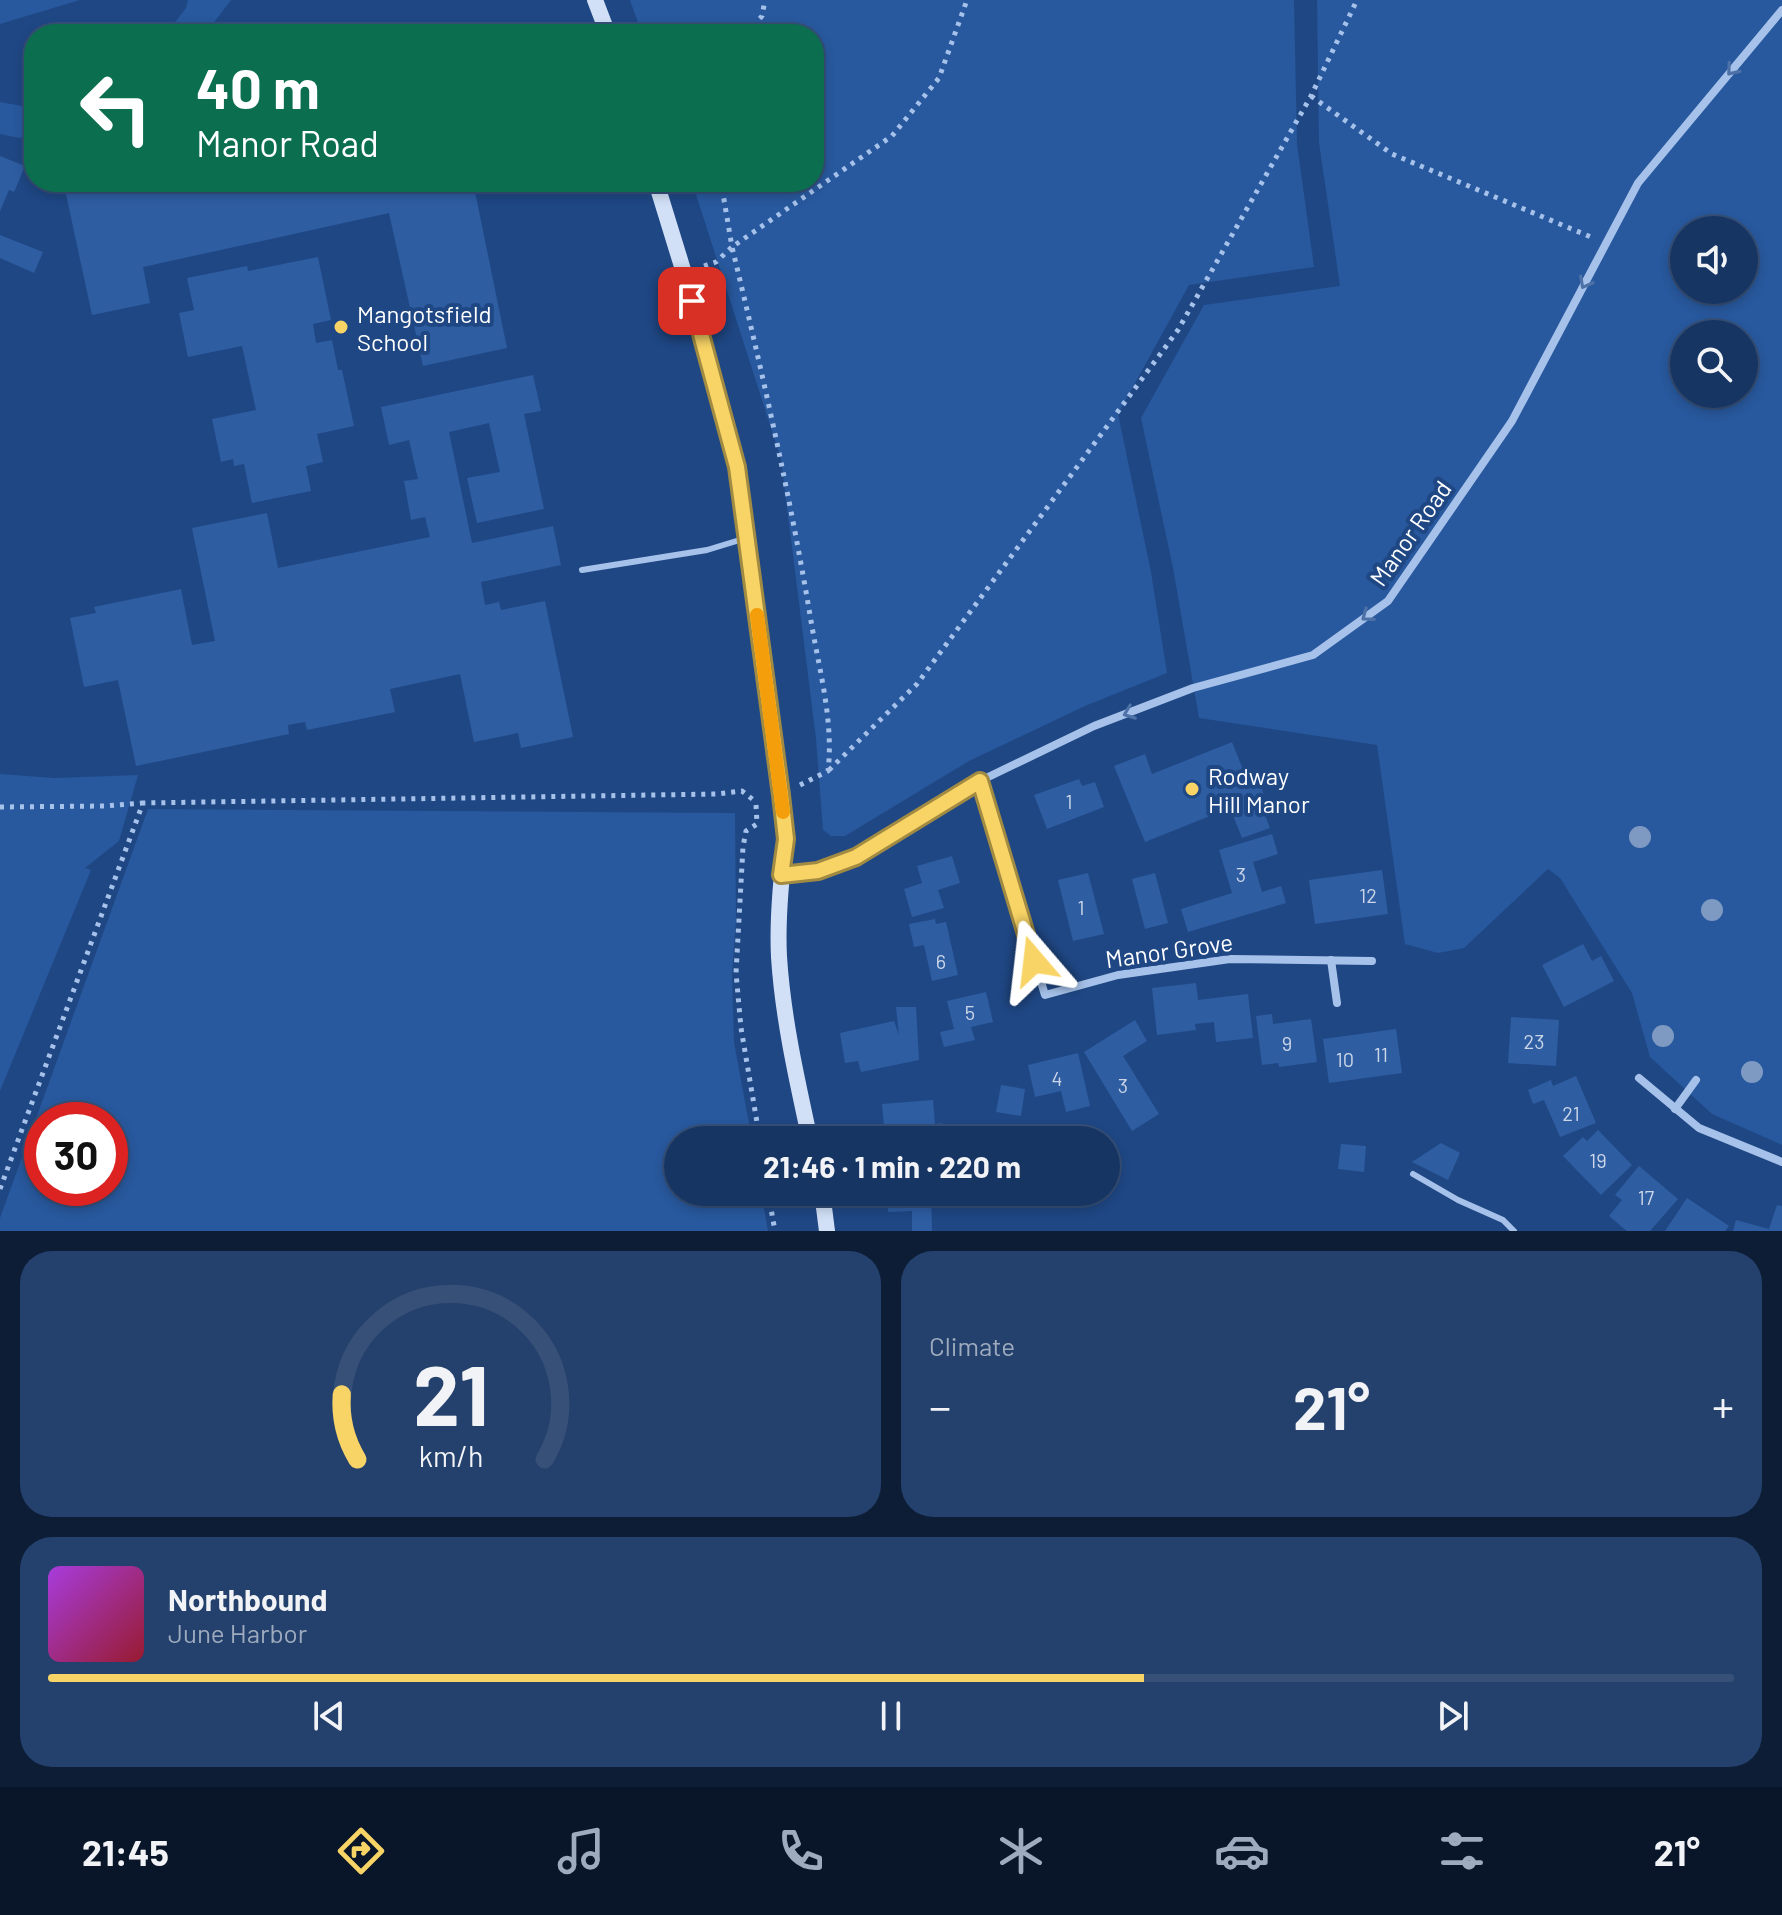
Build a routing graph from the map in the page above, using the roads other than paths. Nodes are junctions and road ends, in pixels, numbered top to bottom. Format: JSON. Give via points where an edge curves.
{"nodes":[{"id":1,"x":595,"y":0,"type":"edge"},
{"id":2,"x":1782,"y":10,"type":"edge"},
{"id":3,"x":604,"y":24,"type":"edge"},
{"id":4,"x":659,"y":192,"type":"edge"},
{"id":5,"x":747,"y":538,"type":"junction"},
{"id":6,"x":582,"y":570,"type":"dead end"},
{"id":7,"x":980,"y":781,"type":"junction"},
{"id":8,"x":781,"y":875,"type":"junction"},
{"id":9,"x":1331,"y":960,"type":"junction"},
{"id":10,"x":1372,"y":961,"type":"dead end"},
{"id":11,"x":1337,"y":1003,"type":"dead end"},
{"id":12,"x":1639,"y":1078,"type":"dead end"},
{"id":13,"x":1696,"y":1080,"type":"dead end"},
{"id":14,"x":1675,"y":1109,"type":"junction"},
{"id":15,"x":807,"y":1126,"type":"edge"},
{"id":16,"x":1782,"y":1162,"type":"edge"},
{"id":17,"x":1413,"y":1174,"type":"dead end"},
{"id":18,"x":824,"y":1206,"type":"edge"},
{"id":19,"x":827,"y":1231,"type":"edge"},
{"id":20,"x":1514,"y":1231,"type":"edge"}],
"edges":[{"from":1,"to":3,"type":"street"},
{"from":2,"to":7,"type":"street","name":"Manor Road","one_way":true,"via":[[1638,183],[1512,421],[1388,601],[1313,655],[1193,688],[1094,726]]},
{"from":4,"to":5,"type":"street","via":[[737,467]]},
{"from":5,"to":6,"type":"lane","via":[[707,550]]},
{"from":5,"to":8,"type":"street","via":[[786,839]]},
{"from":7,"to":8,"type":"street","name":"Manor Road","via":[[856,857],[818,871]]},
{"from":7,"to":9,"type":"street","name":"Manor Grove","via":[[1045,995],[1118,975],[1230,959]]},
{"from":8,"to":15,"type":"street","via":[[779,955],[790,1051]]},
{"from":9,"to":10,"type":"street","name":"Manor Grove"},
{"from":9,"to":11,"type":"street"},
{"from":12,"to":14,"type":"street"},
{"from":13,"to":14,"type":"street"},
{"from":14,"to":16,"type":"street","via":[[1699,1128]]},
{"from":17,"to":20,"type":"lane","via":[[1503,1220]]},
{"from":18,"to":19,"type":"street"}]}
